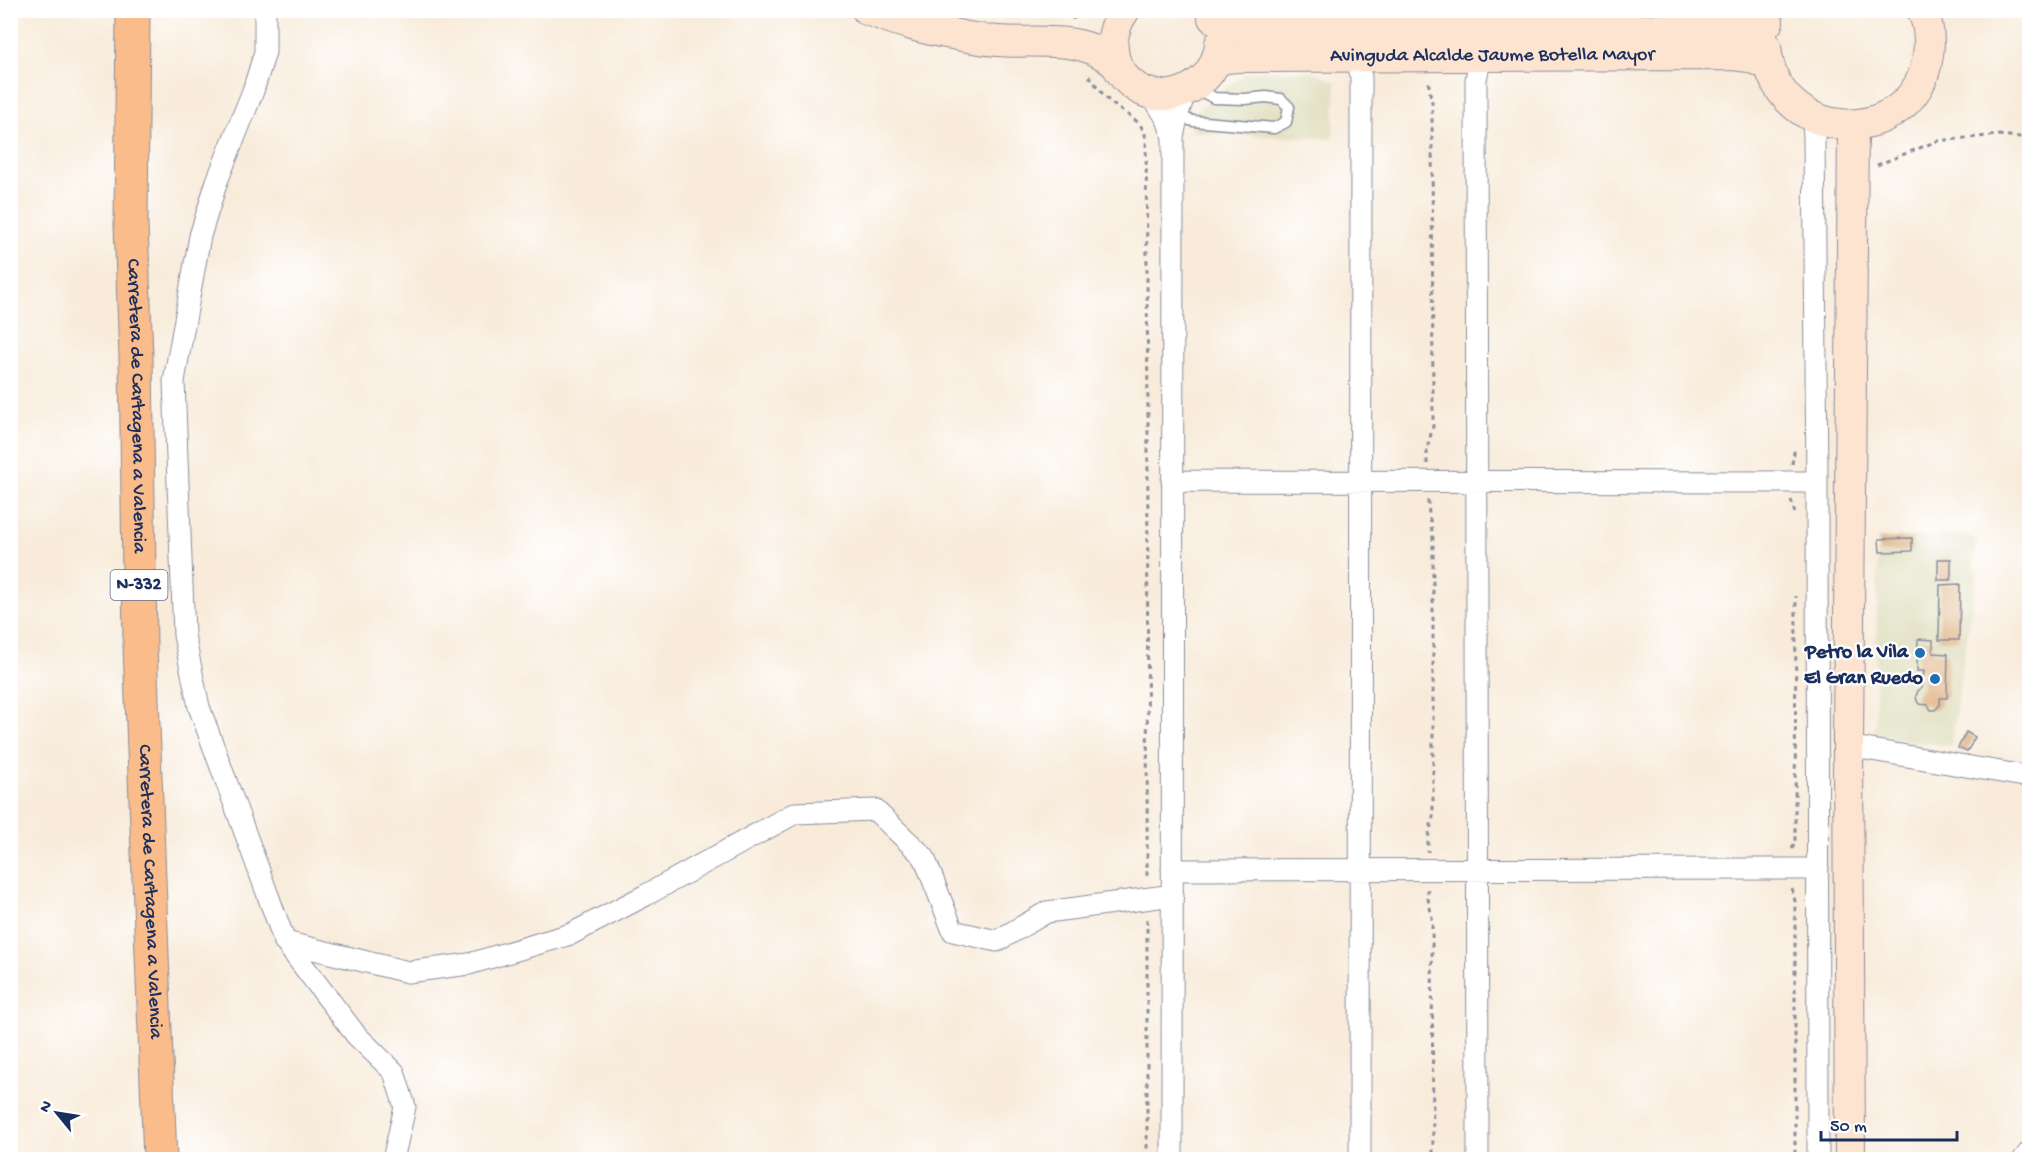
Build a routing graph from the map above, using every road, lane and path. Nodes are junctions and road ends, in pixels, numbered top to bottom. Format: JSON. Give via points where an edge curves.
{"nodes":[{"id":1,"x":133,"y":10,"type":"edge"},
{"id":2,"x":265,"y":10,"type":"edge"},
{"id":3,"x":867,"y":10,"type":"edge"},
{"id":4,"x":1922,"y":10,"type":"edge"},
{"id":5,"x":1210,"y":14,"type":"edge"},
{"id":6,"x":1121,"y":16,"type":"edge"},
{"id":7,"x":1770,"y":16,"type":"edge"},
{"id":8,"x":1355,"y":32,"type":"edge"},
{"id":9,"x":1481,"y":32,"type":"edge"},
{"id":10,"x":1070,"y":43,"type":"junction"},
{"id":11,"x":1429,"y":57,"type":"junction"},
{"id":12,"x":1215,"y":62,"type":"junction"},
{"id":13,"x":1768,"y":65,"type":"junction"},
{"id":14,"x":1101,"y":69,"type":"junction"},
{"id":15,"x":1151,"y":94,"type":"junction"},
{"id":16,"x":1186,"y":97,"type":"junction"},
{"id":17,"x":1812,"y":117,"type":"junction"},
{"id":18,"x":1853,"y":125,"type":"junction"},
{"id":19,"x":1173,"y":137,"type":"junction"},
{"id":20,"x":2030,"y":138,"type":"edge"},
{"id":21,"x":1875,"y":166,"type":"dead end"},
{"id":22,"x":1795,"y":441,"type":"dead end"},
{"id":23,"x":1172,"y":481,"type":"junction"},
{"id":24,"x":1362,"y":481,"type":"junction"},
{"id":25,"x":1427,"y":481,"type":"junction"},
{"id":26,"x":1477,"y":481,"type":"junction"},
{"id":27,"x":1791,"y":482,"type":"junction"},
{"id":28,"x":1817,"y":482,"type":"junction"},
{"id":29,"x":1796,"y":518,"type":"dead end"},
{"id":30,"x":1796,"y":588,"type":"dead end"},
{"id":31,"x":1848,"y":746,"type":"junction"},
{"id":32,"x":2030,"y":777,"type":"edge"},
{"id":33,"x":1791,"y":869,"type":"junction"},
{"id":34,"x":1818,"y":869,"type":"junction"},
{"id":35,"x":1172,"y":870,"type":"junction"},
{"id":36,"x":1361,"y":870,"type":"junction"},
{"id":37,"x":1429,"y":870,"type":"junction"},
{"id":38,"x":1478,"y":870,"type":"junction"},
{"id":39,"x":1173,"y":895,"type":"junction"},
{"id":40,"x":1147,"y":898,"type":"junction"},
{"id":41,"x":285,"y":942,"type":"junction"},
{"id":42,"x":2030,"y":1151,"type":"edge"},
{"id":43,"x":160,"y":1160,"type":"edge"},
{"id":44,"x":393,"y":1160,"type":"edge"},
{"id":45,"x":1147,"y":1160,"type":"edge"},
{"id":46,"x":1172,"y":1160,"type":"edge"},
{"id":47,"x":1360,"y":1160,"type":"edge"},
{"id":48,"x":1433,"y":1160,"type":"edge"},
{"id":49,"x":1478,"y":1160,"type":"edge"},
{"id":50,"x":1796,"y":1160,"type":"edge"},
{"id":51,"x":1818,"y":1160,"type":"edge"},
{"id":52,"x":1850,"y":1160,"type":"edge"},
{"id":53,"x":2023,"y":1160,"type":"edge"}],
"edges":[{"from":1,"to":43,"type":"highway","name":"Carretera de Cartagena a Valencia","number":"N-332","via":[[131,225],[140,635]]},
{"from":2,"to":41,"type":"street","via":[[265,52],[200,236],[174,381],[186,646],[199,707]]},
{"from":3,"to":10,"type":"street","via":[[950,34],[998,41]]},
{"from":4,"to":18,"type":"street","via":[[1930,41],[1926,65],[1916,88],[1899,107],[1877,120]]},
{"from":5,"to":8,"type":"street","name":"Avinguda Alcalde Jaume Botella Mayor","via":[[1234,27]]},
{"from":5,"to":12,"type":"street","via":[[1219,36]]},
{"from":6,"to":10,"type":"street","via":[[1092,36]]},
{"from":6,"to":14,"type":"street","via":[[1112,36],[1112,52]]},
{"from":7,"to":9,"type":"street","name":"Avinguda Alcalde Jaume Botella Mayor","via":[[1750,28],[1732,29]]},
{"from":7,"to":13,"type":"street"},
{"from":8,"to":9,"type":"street","name":"Avinguda Alcalde Jaume Botella Mayor"},
{"from":8,"to":11,"type":"street","name":"Avinguda Alcalde Jaume Botella Mayor"},
{"from":8,"to":12,"type":"street","name":"Avinguda Alcalde Jaume Botella Mayor"},
{"from":8,"to":24,"type":"street","via":[[1361,77]]},
{"from":9,"to":11,"type":"street","name":"Avinguda Alcalde Jaume Botella Mayor"},
{"from":9,"to":13,"type":"street","name":"Avinguda Alcalde Jaume Botella Mayor","via":[[1749,57]]},
{"from":9,"to":26,"type":"street","via":[[1476,79]]},
{"from":10,"to":14,"type":"street","via":[[1099,52]]},
{"from":11,"to":25,"type":"path","via":[[1433,426],[1427,448]]},
{"from":12,"to":16,"type":"street"},
{"from":13,"to":17,"type":"street","via":[[1790,101]]},
{"from":14,"to":15,"type":"street"},
{"from":14,"to":40,"type":"path","via":[[1112,104],[1137,121],[1146,138]]},
{"from":15,"to":16,"type":"street"},
{"from":15,"to":19,"type":"street"},
{"from":16,"to":16,"type":"lane","via":[[1266,97],[1281,99],[1289,107],[1286,122],[1274,128],[1193,121],[1183,118]]},
{"from":16,"to":19,"type":"street"},
{"from":17,"to":18,"type":"street","via":[[1832,124]]},
{"from":17,"to":28,"type":"street"},
{"from":18,"to":31,"type":"street"},
{"from":19,"to":23,"type":"street"},
{"from":20,"to":21,"type":"path","via":[[1998,135],[1937,141]]},
{"from":22,"to":27,"type":"path"},
{"from":23,"to":24,"type":"street"},
{"from":23,"to":35,"type":"street"},
{"from":24,"to":25,"type":"street"},
{"from":24,"to":36,"type":"street"},
{"from":25,"to":26,"type":"street"},
{"from":25,"to":37,"type":"path","via":[[1433,539],[1433,817],[1428,838]]},
{"from":26,"to":27,"type":"street"},
{"from":26,"to":38,"type":"street"},
{"from":27,"to":28,"type":"street"},
{"from":27,"to":29,"type":"path"},
{"from":28,"to":34,"type":"street"},
{"from":30,"to":33,"type":"path","via":[[1795,843]]},
{"from":31,"to":32,"type":"street"},
{"from":31,"to":52,"type":"street"},
{"from":33,"to":34,"type":"street"},
{"from":33,"to":38,"type":"street"},
{"from":33,"to":50,"type":"path","via":[[1796,901]]},
{"from":34,"to":51,"type":"street"},
{"from":35,"to":36,"type":"street"},
{"from":35,"to":39,"type":"street"},
{"from":36,"to":37,"type":"street"},
{"from":36,"to":47,"type":"street"},
{"from":37,"to":38,"type":"street"},
{"from":37,"to":48,"type":"path"},
{"from":38,"to":49,"type":"street"},
{"from":39,"to":40,"type":"street"},
{"from":39,"to":46,"type":"street"},
{"from":40,"to":41,"type":"street","via":[[1047,912],[997,940],[953,931],[924,857],[875,810],[795,813],[571,934],[469,964],[408,972]]},
{"from":40,"to":45,"type":"path"},
{"from":41,"to":44,"type":"street","via":[[356,1035],[394,1072],[405,1107]]},
{"from":42,"to":53,"type":"street"}]}
